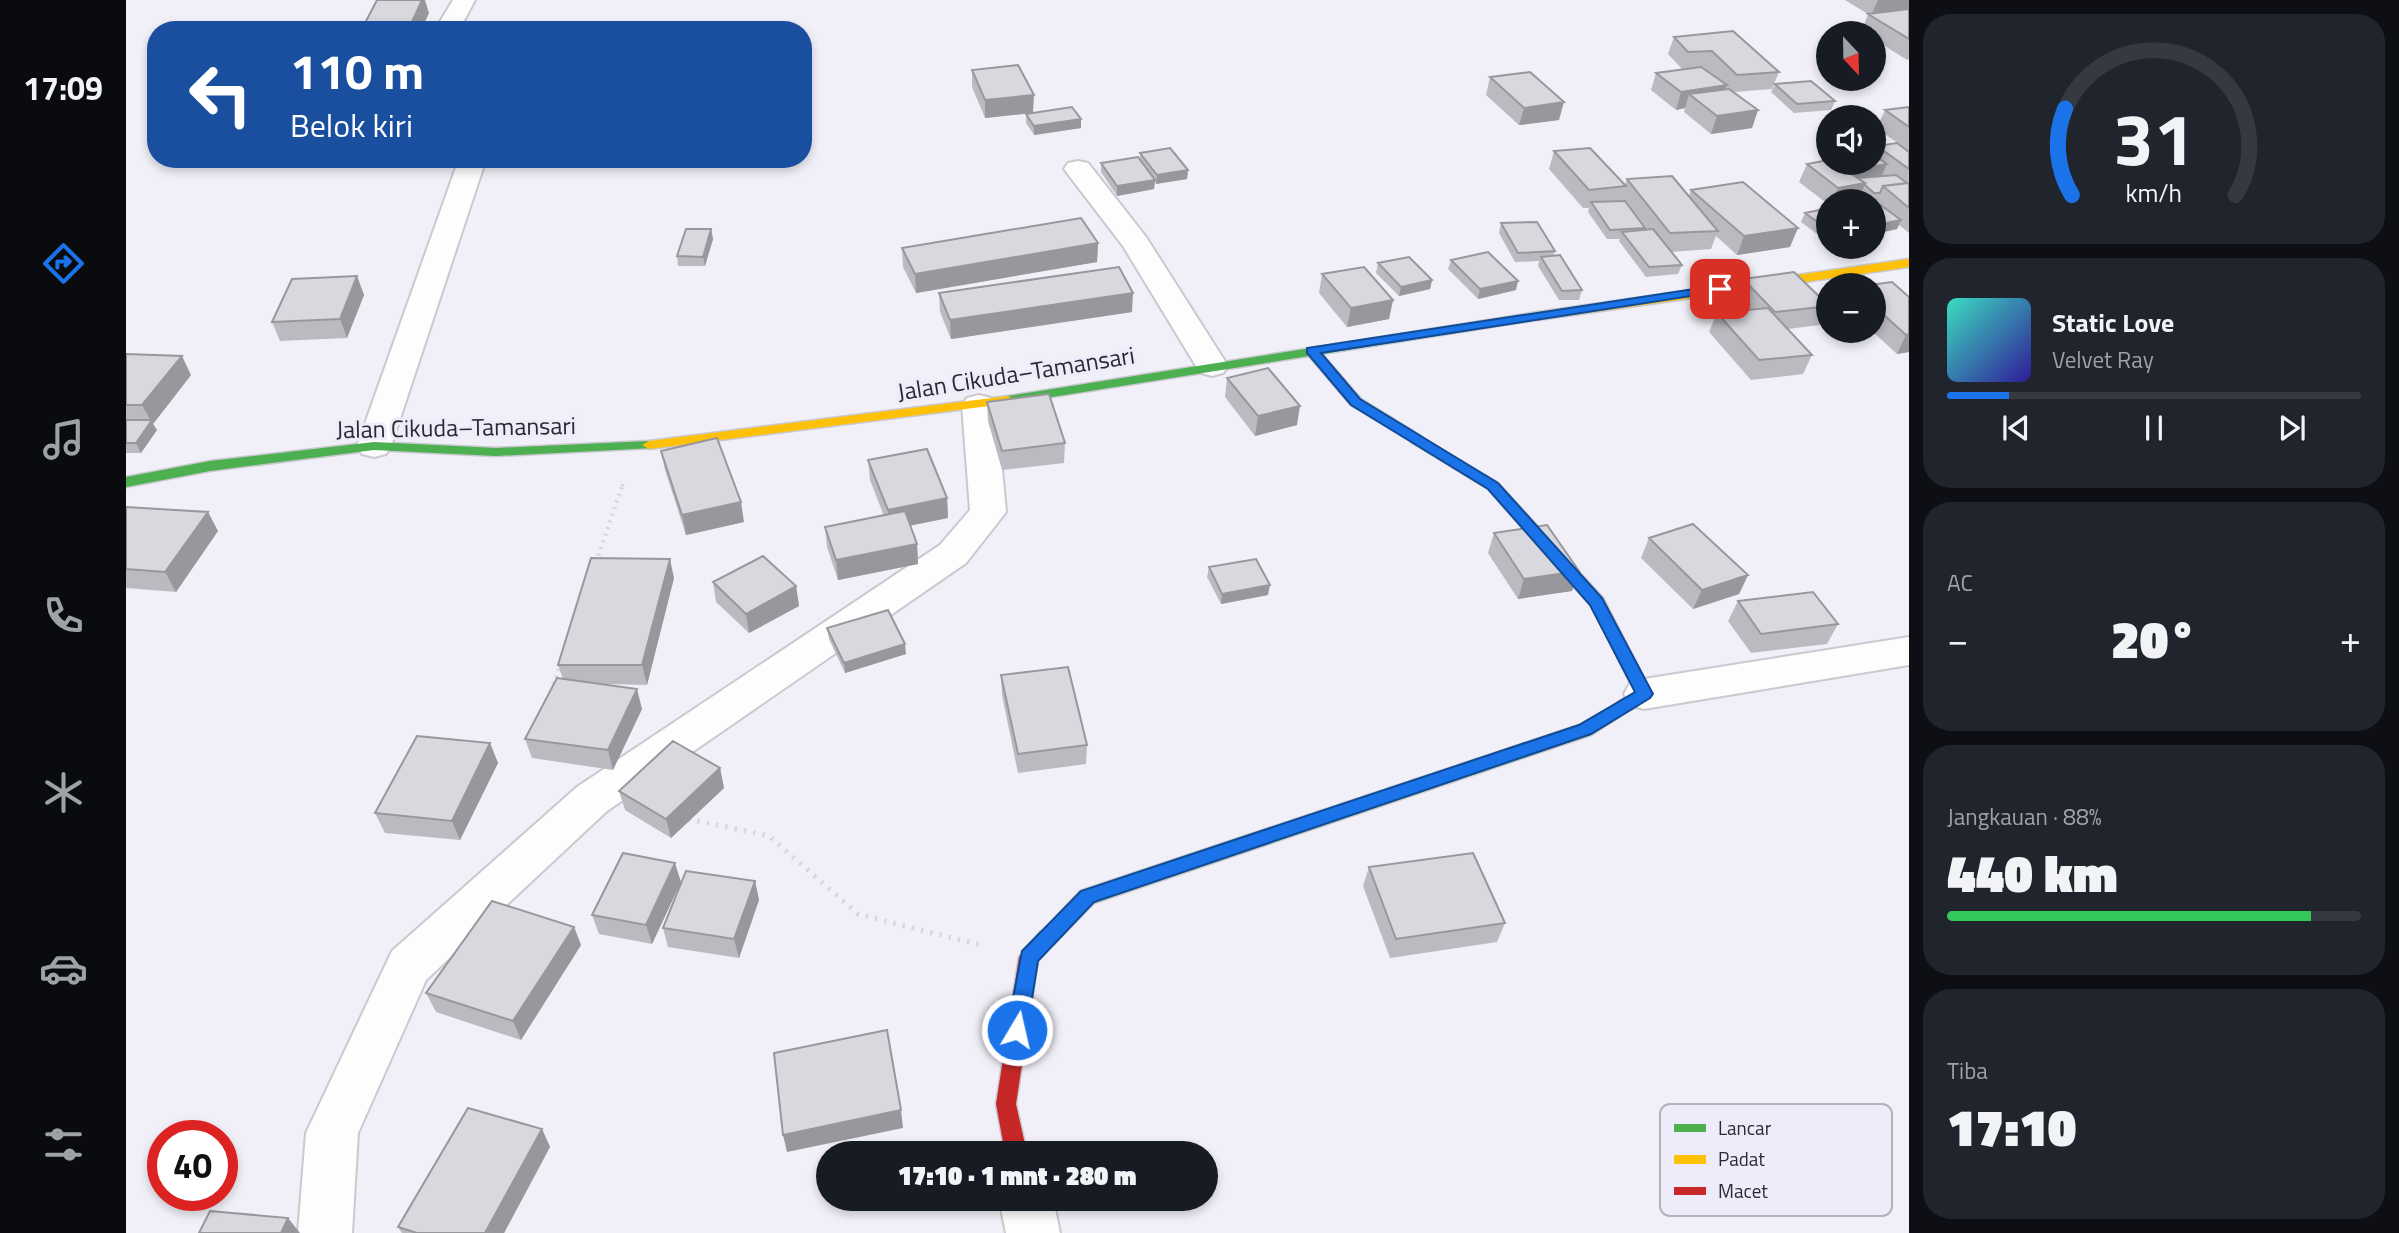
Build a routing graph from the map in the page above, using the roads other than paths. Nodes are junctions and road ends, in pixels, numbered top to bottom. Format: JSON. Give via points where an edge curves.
{"nodes":[{"id":1,"x":464,"y":0,"type":"edge"},
{"id":2,"x":452,"y":21,"type":"edge"},
{"id":3,"x":470,"y":168,"type":"edge"},
{"id":4,"x":1078,"y":169,"type":"dead end"},
{"id":5,"x":1909,"y":263,"type":"edge"},
{"id":6,"x":1311,"y":350,"type":"junction"},
{"id":7,"x":1212,"y":366,"type":"junction"},
{"id":8,"x":979,"y":405,"type":"junction"},
{"id":9,"x":374,"y":446,"type":"junction"},
{"id":10,"x":126,"y":482,"type":"edge"},
{"id":11,"x":1909,"y":651,"type":"edge"},
{"id":12,"x":1644,"y":694,"type":"junction"},
{"id":13,"x":1014,"y":1141,"type":"edge"},
{"id":14,"x":1029,"y":1211,"type":"edge"},
{"id":15,"x":325,"y":1233,"type":"edge"},
{"id":16,"x":1034,"y":1233,"type":"edge"}],
"edges":[{"from":1,"to":2,"type":"street"},
{"from":3,"to":9,"type":"street"},
{"from":4,"to":7,"type":"street","via":[[1136,243]]},
{"from":5,"to":6,"type":"street","name":"Jalan Cikuda–Tamansari"},
{"from":6,"to":7,"type":"street","name":"Jalan Cikuda–Tamansari"},
{"from":6,"to":12,"type":"street","via":[[1356,402],[1493,486],[1597,602]]},
{"from":7,"to":8,"type":"street","name":"Jalan Cikuda–Tamansari"},
{"from":8,"to":9,"type":"street","name":"Jalan Cikuda–Tamansari","via":[[635,447],[496,452]]},
{"from":8,"to":15,"type":"street","via":[[988,512],[953,554],[592,799],[409,966],[332,1133]]},
{"from":9,"to":10,"type":"street","name":"Jalan Cikuda–Tamansari","via":[[210,466]]},
{"from":11,"to":12,"type":"street"},
{"from":12,"to":13,"type":"street","via":[[1585,730],[1087,897],[1028,957],[1006,1104]]},
{"from":14,"to":16,"type":"street"}]}
